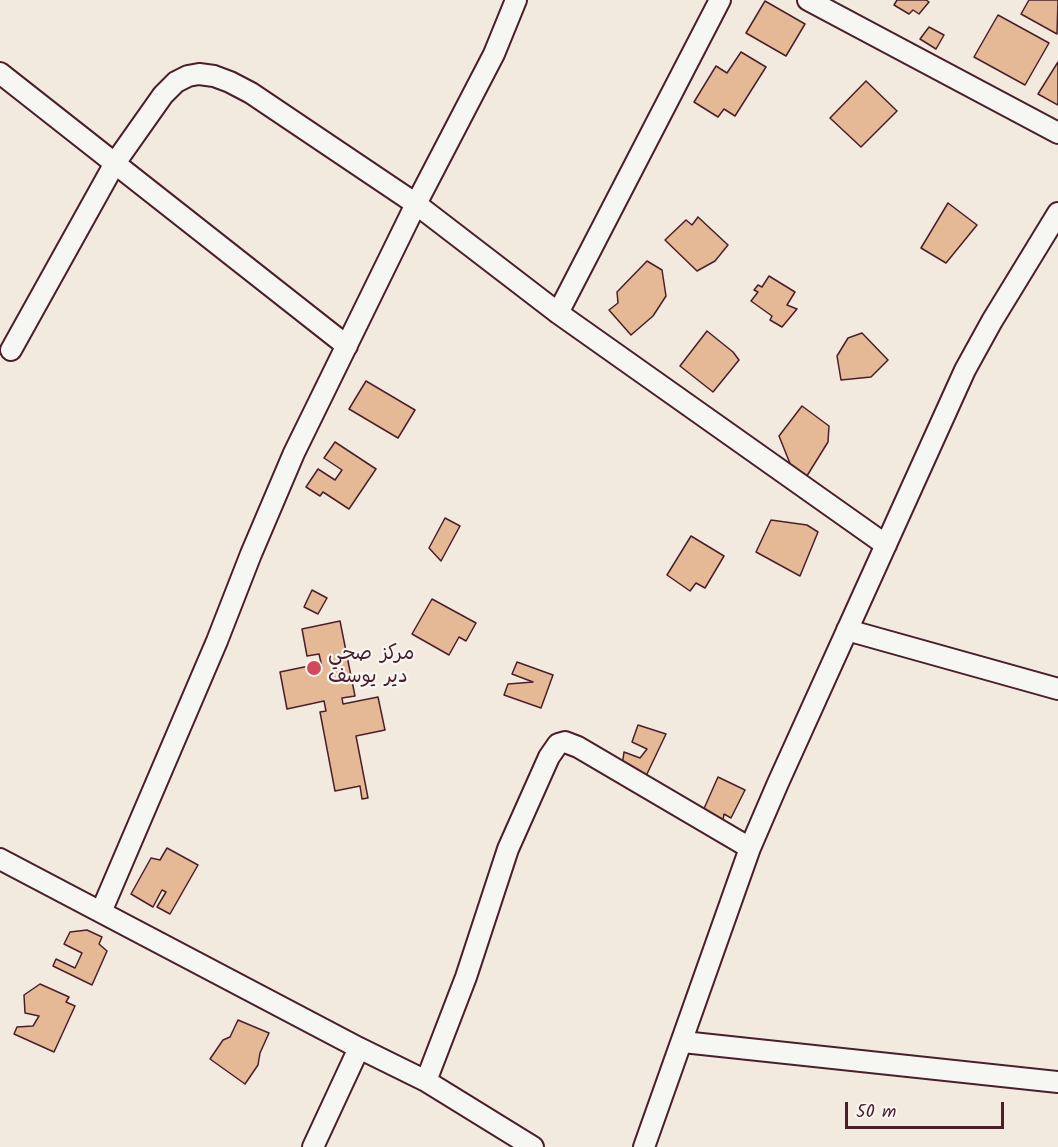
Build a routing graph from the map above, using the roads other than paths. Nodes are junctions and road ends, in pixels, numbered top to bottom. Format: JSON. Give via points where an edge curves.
{"nodes":[{"id":1,"x":516,"y":0,"type":"edge"},
{"id":2,"x":720,"y":0,"type":"edge"},
{"id":3,"x":808,"y":0,"type":"edge"},
{"id":4,"x":0,"y":73,"type":"edge"},
{"id":5,"x":1058,"y":133,"type":"edge"},
{"id":6,"x":115,"y":163,"type":"junction"},
{"id":7,"x":416,"y":204,"type":"junction"},
{"id":8,"x":1058,"y":213,"type":"edge"},
{"id":9,"x":558,"y":314,"type":"junction"},
{"id":10,"x":347,"y":346,"type":"junction"},
{"id":11,"x":11,"y":350,"type":"dead end"},
{"id":12,"x":886,"y":545,"type":"junction"},
{"id":13,"x":847,"y":630,"type":"junction"},
{"id":14,"x":1058,"y":689,"type":"edge"},
{"id":15,"x":750,"y":848,"type":"junction"},
{"id":16,"x":0,"y":859,"type":"edge"},
{"id":17,"x":101,"y":912,"type":"junction"},
{"id":18,"x":683,"y":1042,"type":"junction"},
{"id":19,"x":359,"y":1048,"type":"junction"},
{"id":20,"x":426,"y":1081,"type":"junction"},
{"id":21,"x":1058,"y":1082,"type":"edge"},
{"id":22,"x":313,"y":1147,"type":"edge"},
{"id":23,"x":532,"y":1147,"type":"edge"},
{"id":24,"x":644,"y":1147,"type":"edge"}],
"edges":[{"from":1,"to":7,"type":"street","via":[[494,54]]},
{"from":2,"to":9,"type":"street"},
{"from":3,"to":5,"type":"street"},
{"from":4,"to":6,"type":"street"},
{"from":6,"to":7,"type":"street","via":[[176,82],[188,76],[207,75],[251,93]]},
{"from":6,"to":10,"type":"street"},
{"from":6,"to":11,"type":"street"},
{"from":7,"to":9,"type":"street"},
{"from":7,"to":10,"type":"street"},
{"from":8,"to":12,"type":"street","via":[[965,370]]},
{"from":9,"to":12,"type":"street"},
{"from":10,"to":17,"type":"street","via":[[250,554]]},
{"from":12,"to":13,"type":"street"},
{"from":13,"to":14,"type":"street"},
{"from":13,"to":15,"type":"street"},
{"from":15,"to":18,"type":"street"},
{"from":15,"to":20,"type":"street","via":[[578,747],[565,742],[558,744],[508,849],[466,977]]},
{"from":16,"to":17,"type":"street"},
{"from":17,"to":19,"type":"street"},
{"from":18,"to":21,"type":"street"},
{"from":18,"to":24,"type":"street"},
{"from":19,"to":20,"type":"street"},
{"from":19,"to":22,"type":"street"},
{"from":20,"to":23,"type":"street"}]}
